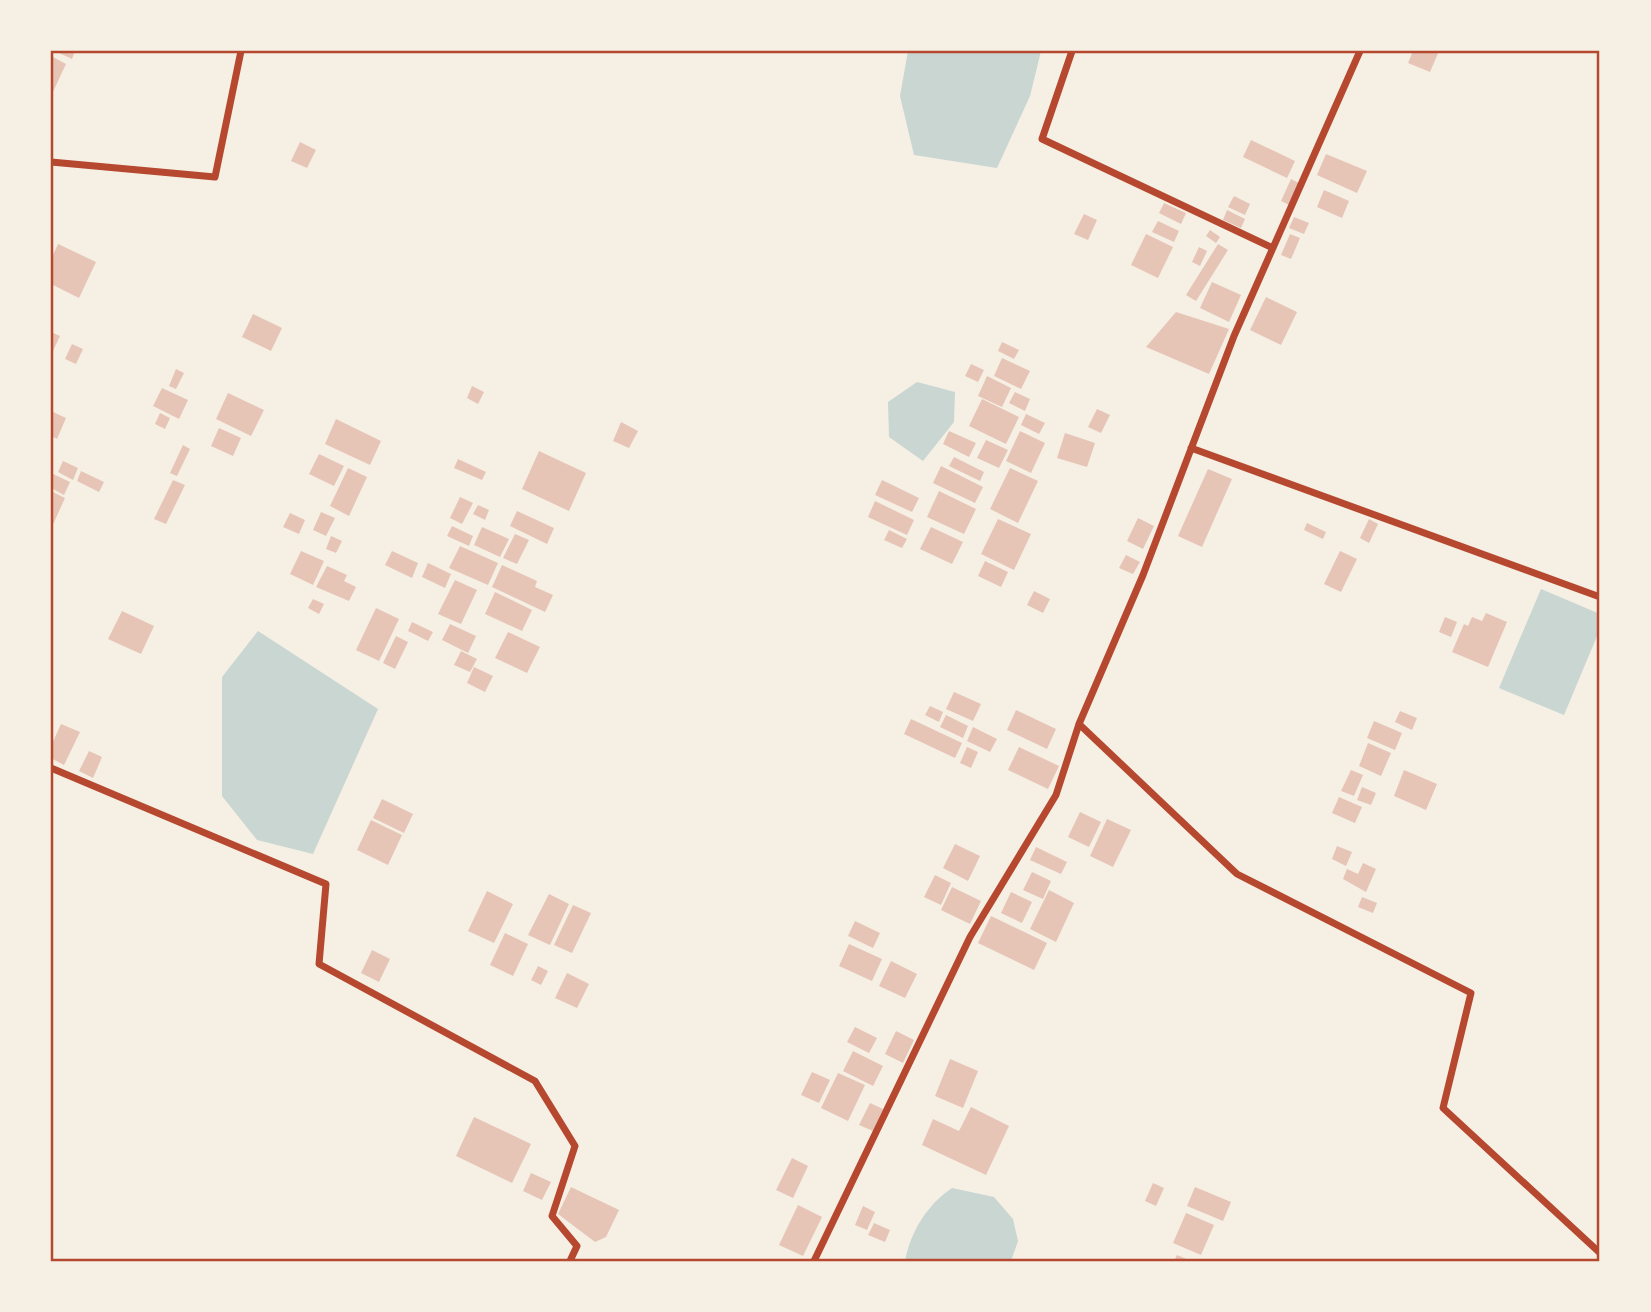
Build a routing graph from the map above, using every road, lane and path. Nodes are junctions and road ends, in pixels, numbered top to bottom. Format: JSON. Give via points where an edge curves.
{"nodes":[{"id":1,"x":241,"y":51,"type":"edge"},
{"id":2,"x":1072,"y":51,"type":"edge"},
{"id":3,"x":1360,"y":51,"type":"edge"},
{"id":4,"x":51,"y":162,"type":"edge"},
{"id":5,"x":1273,"y":247,"type":"junction"},
{"id":6,"x":1191,"y":448,"type":"junction"},
{"id":7,"x":1600,"y":597,"type":"edge"},
{"id":8,"x":1079,"y":724,"type":"junction"},
{"id":9,"x":51,"y":768,"type":"edge"},
{"id":10,"x":1600,"y":1253,"type":"edge"},
{"id":11,"x":570,"y":1261,"type":"edge"},
{"id":12,"x":814,"y":1261,"type":"edge"}],
"edges":[{"from":1,"to":4,"type":"street","via":[[215,177]]},
{"from":2,"to":5,"type":"street","via":[[1042,139]]},
{"from":3,"to":5,"type":"street"},
{"from":5,"to":6,"type":"street"},
{"from":6,"to":7,"type":"street"},
{"from":6,"to":8,"type":"street"},
{"from":8,"to":10,"type":"street","via":[[1237,874],[1471,993],[1443,1108]]},
{"from":8,"to":12,"type":"street","via":[[1056,795],[970,937]]},
{"from":9,"to":11,"type":"street","via":[[326,884],[319,964],[535,1081],[575,1146],[552,1216],[577,1246]]}]}
